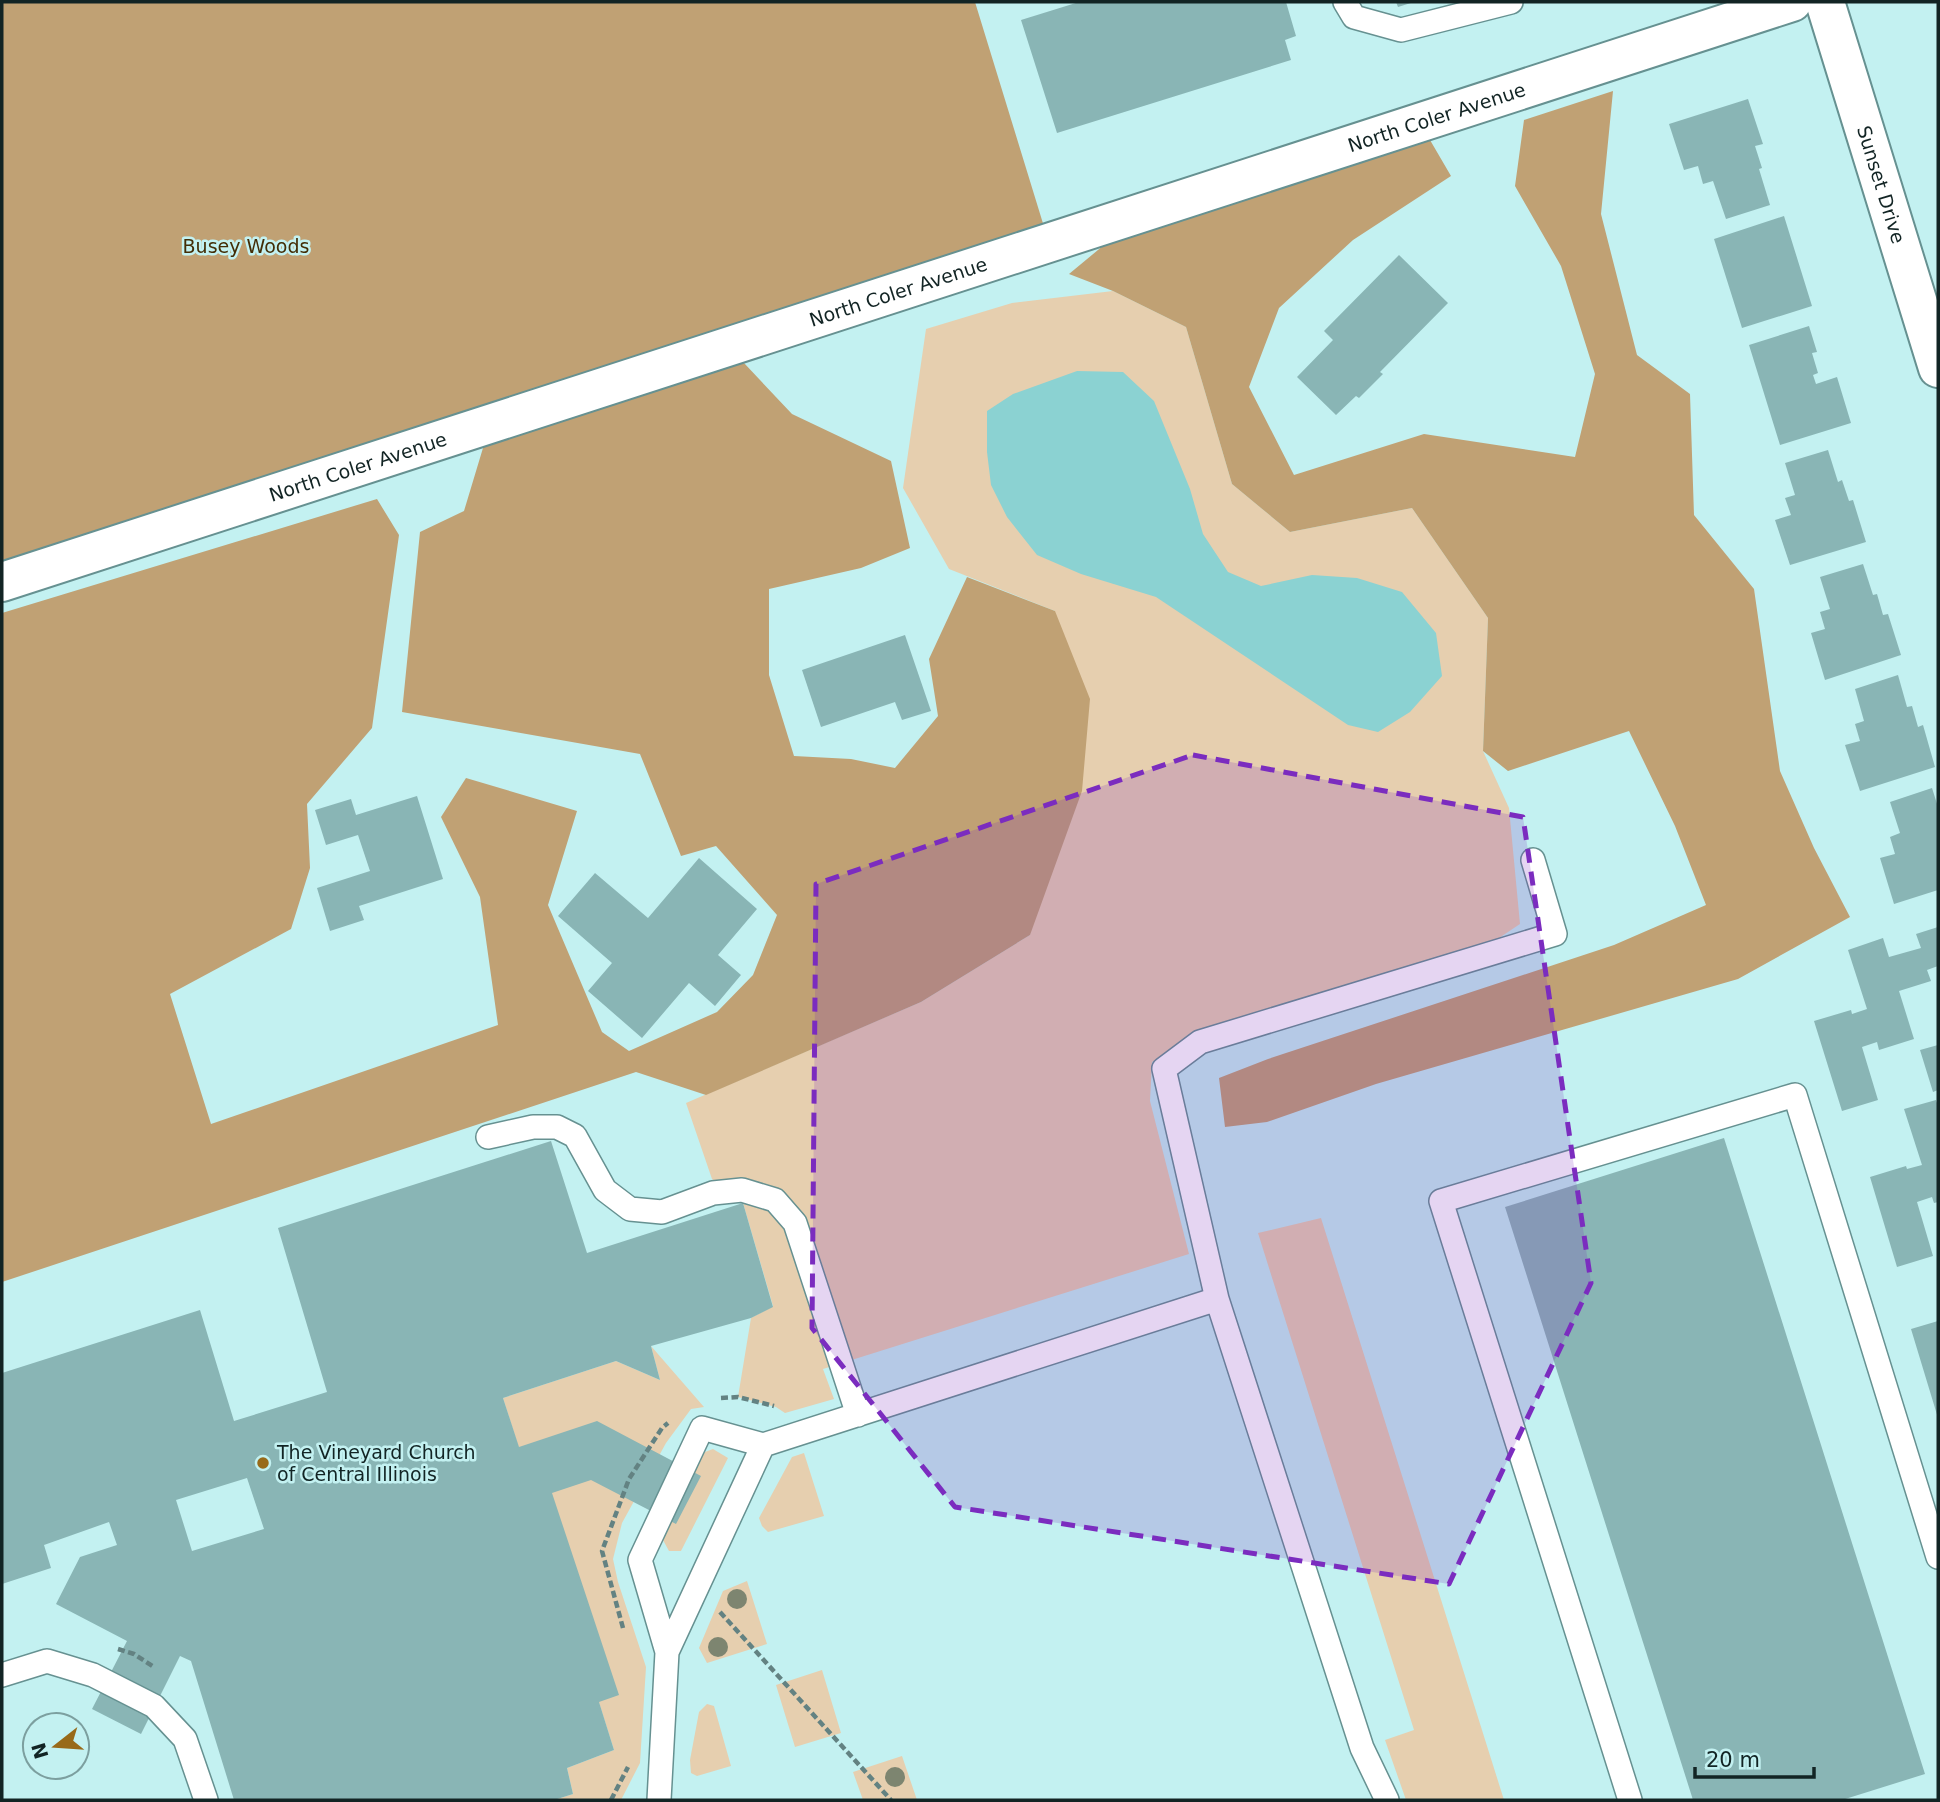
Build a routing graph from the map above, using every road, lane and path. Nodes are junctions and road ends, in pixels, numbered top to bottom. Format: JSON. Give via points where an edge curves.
{"nodes":[{"id":1,"x":1345,"y":2,"type":"edge"},
{"id":2,"x":1511,"y":2,"type":"edge"},
{"id":3,"x":1792,"y":2,"type":"edge"},
{"id":4,"x":1825,"y":2,"type":"edge"},
{"id":5,"x":1938,"y":368,"type":"edge"},
{"id":6,"x":2,"y":582,"type":"edge"},
{"id":7,"x":1532,"y":860,"type":"dead end"},
{"id":8,"x":488,"y":1137,"type":"dead end"},
{"id":9,"x":1217,"y":1299,"type":"junction"},
{"id":10,"x":858,"y":1415,"type":"junction"},
{"id":11,"x":763,"y":1446,"type":"junction"},
{"id":12,"x":1931,"y":1509,"type":"edge"},
{"id":13,"x":602,"y":1551,"type":"dead end"},
{"id":14,"x":1938,"y":1557,"type":"edge"},
{"id":15,"x":644,"y":1573,"type":"junction"},
{"id":16,"x":692,"y":1597,"type":"junction"},
{"id":17,"x":667,"y":1652,"type":"junction"},
{"id":18,"x":2,"y":1675,"type":"edge"},
{"id":19,"x":206,"y":1800,"type":"edge"},
{"id":20,"x":659,"y":1800,"type":"edge"},
{"id":21,"x":891,"y":1800,"type":"edge"},
{"id":22,"x":1387,"y":1800,"type":"edge"},
{"id":23,"x":1630,"y":1800,"type":"edge"}],
"edges":[{"from":1,"to":2,"type":"lane","via":[[1354,17],[1401,30]]},
{"from":3,"to":6,"type":"street","name":"North Coler Avenue"},
{"from":4,"to":5,"type":"street","name":"Sunset Drive"},
{"from":7,"to":9,"type":"lane","via":[[1555,934],[1200,1042],[1164,1069]]},
{"from":8,"to":10,"type":"lane","via":[[533,1127],[557,1128],[575,1136],[605,1190],[630,1209],[662,1212],[713,1193],[742,1190],[775,1200],[795,1223]]},
{"from":9,"to":10,"type":"lane"},
{"from":9,"to":22,"type":"lane","via":[[1362,1748]]},
{"from":10,"to":11,"type":"lane"},
{"from":11,"to":15,"type":"lane","via":[[702,1428],[640,1560]]},
{"from":11,"to":16,"type":"lane"},
{"from":12,"to":14,"type":"lane"},
{"from":12,"to":23,"type":"lane","via":[[1794,1094],[1441,1201]]},
{"from":13,"to":15,"type":"path"},
{"from":15,"to":17,"type":"lane"},
{"from":16,"to":17,"type":"lane"},
{"from":16,"to":21,"type":"path","via":[[719,1611]]},
{"from":17,"to":20,"type":"lane"},
{"from":18,"to":19,"type":"lane","via":[[47,1661],[93,1675],[154,1706],[185,1739]]}]}
